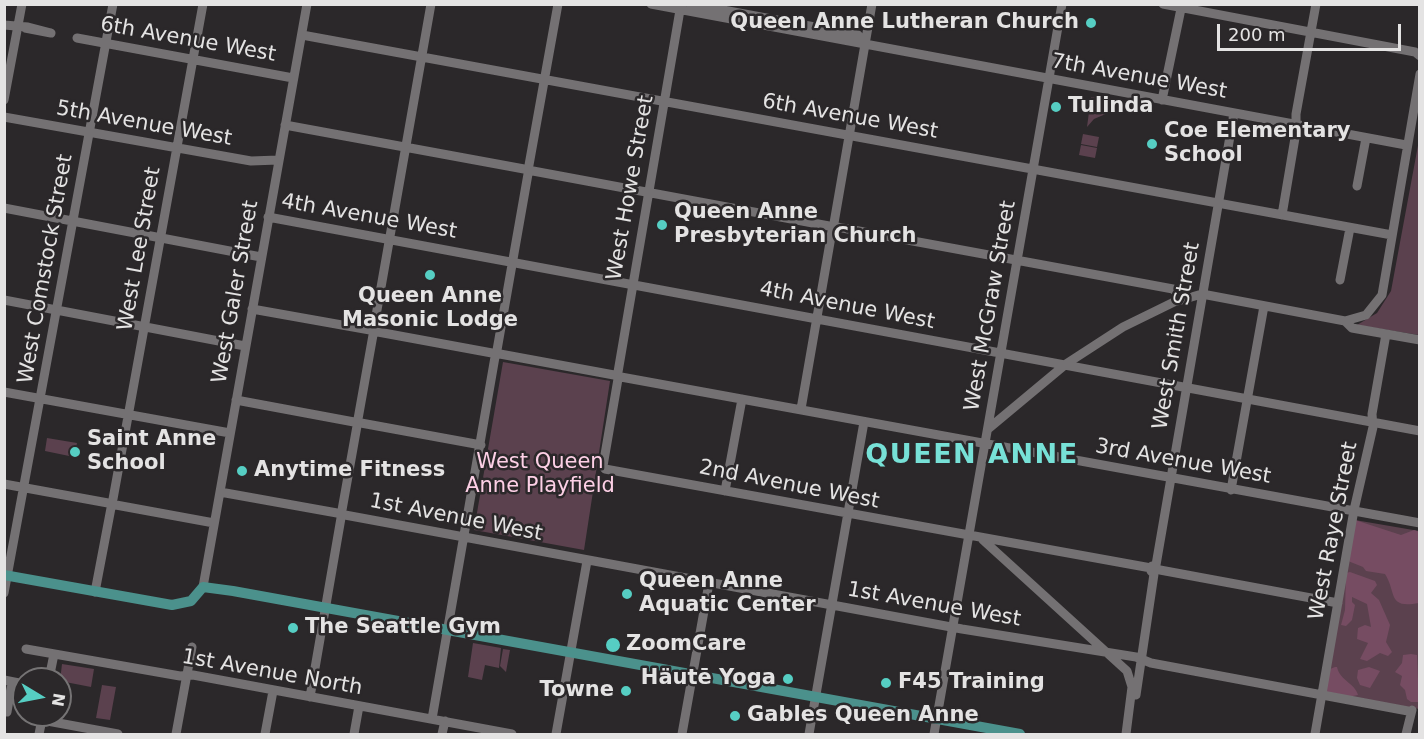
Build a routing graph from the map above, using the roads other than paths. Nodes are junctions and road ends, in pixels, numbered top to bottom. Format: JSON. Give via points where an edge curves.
{"nodes":[{"id":1,"x":22,"y":4,"type":"edge"},
{"id":2,"x":113,"y":4,"type":"edge"},
{"id":3,"x":203,"y":4,"type":"edge"},
{"id":4,"x":307,"y":4,"type":"edge"},
{"id":5,"x":431,"y":4,"type":"edge"},
{"id":6,"x":558,"y":4,"type":"edge"},
{"id":7,"x":651,"y":4,"type":"edge"},
{"id":8,"x":691,"y":4,"type":"edge"},
{"id":9,"x":872,"y":4,"type":"edge"},
{"id":10,"x":1062,"y":4,"type":"edge"},
{"id":11,"x":1163,"y":4,"type":"edge"},
{"id":12,"x":1316,"y":4,"type":"edge"},
{"id":13,"x":1181,"y":6,"type":"edge"},
{"id":14,"x":682,"y":7,"type":"edge"},
{"id":15,"x":4,"y":25,"type":"edge"},
{"id":16,"x":21,"y":28,"type":"junction"},
{"id":17,"x":1311,"y":33,"type":"junction"},
{"id":18,"x":302,"y":35,"type":"junction"},
{"id":19,"x":77,"y":38,"type":"dead end"},
{"id":20,"x":106,"y":43,"type":"junction"},
{"id":21,"x":865,"y":46,"type":"junction"},
{"id":22,"x":1419,"y":56,"type":"edge"},
{"id":23,"x":422,"y":57,"type":"junction"},
{"id":24,"x":193,"y":59,"type":"junction"},
{"id":25,"x":1419,"y":74,"type":"edge"},
{"id":26,"x":293,"y":78,"type":"junction"},
{"id":27,"x":544,"y":79,"type":"junction"},
{"id":28,"x":1049,"y":79,"type":"junction"},
{"id":29,"x":4,"y":100,"type":"edge"},
{"id":30,"x":1162,"y":100,"type":"junction"},
{"id":31,"x":664,"y":102,"type":"junction"},
{"id":32,"x":1234,"y":113,"type":"junction"},
{"id":33,"x":4,"y":117,"type":"edge"},
{"id":34,"x":1296,"y":124,"type":"junction"},
{"id":35,"x":285,"y":125,"type":"junction"},
{"id":36,"x":90,"y":133,"type":"junction"},
{"id":37,"x":849,"y":135,"type":"junction"},
{"id":38,"x":1366,"y":138,"type":"junction"},
{"id":39,"x":1406,"y":145,"type":"junction"},
{"id":40,"x":406,"y":147,"type":"junction"},
{"id":41,"x":177,"y":148,"type":"junction"},
{"id":42,"x":278,"y":160,"type":"junction"},
{"id":43,"x":1033,"y":169,"type":"junction"},
{"id":44,"x":528,"y":170,"type":"junction"},
{"id":45,"x":1357,"y":186,"type":"dead end"},
{"id":46,"x":649,"y":193,"type":"junction"},
{"id":47,"x":1218,"y":204,"type":"junction"},
{"id":48,"x":4,"y":208,"type":"edge"},
{"id":49,"x":1282,"y":215,"type":"junction"},
{"id":50,"x":268,"y":217,"type":"junction"},
{"id":51,"x":73,"y":222,"type":"junction"},
{"id":52,"x":833,"y":227,"type":"junction"},
{"id":53,"x":1350,"y":228,"type":"junction"},
{"id":54,"x":1392,"y":235,"type":"junction"},
{"id":55,"x":160,"y":238,"type":"junction"},
{"id":56,"x":390,"y":239,"type":"junction"},
{"id":57,"x":261,"y":257,"type":"junction"},
{"id":58,"x":1017,"y":261,"type":"junction"},
{"id":59,"x":512,"y":262,"type":"junction"},
{"id":60,"x":1340,"y":280,"type":"dead end"},
{"id":61,"x":633,"y":284,"type":"junction"},
{"id":62,"x":1203,"y":294,"type":"junction"},
{"id":63,"x":4,"y":300,"type":"edge"},
{"id":64,"x":1184,"y":300,"type":"junction"},
{"id":65,"x":1264,"y":306,"type":"junction"},
{"id":66,"x":58,"y":309,"type":"junction"},
{"id":67,"x":252,"y":309,"type":"junction"},
{"id":68,"x":817,"y":319,"type":"junction"},
{"id":69,"x":1345,"y":321,"type":"junction"},
{"id":70,"x":145,"y":325,"type":"junction"},
{"id":71,"x":374,"y":331,"type":"junction"},
{"id":72,"x":1386,"y":334,"type":"junction"},
{"id":73,"x":1419,"y":340,"type":"edge"},
{"id":74,"x":245,"y":346,"type":"junction"},
{"id":75,"x":1001,"y":352,"type":"junction"},
{"id":76,"x":496,"y":353,"type":"junction"},
{"id":77,"x":1066,"y":364,"type":"junction"},
{"id":78,"x":618,"y":376,"type":"junction"},
{"id":79,"x":1186,"y":387,"type":"junction"},
{"id":80,"x":4,"y":392,"type":"edge"},
{"id":81,"x":41,"y":399,"type":"junction"},
{"id":82,"x":742,"y":399,"type":"junction"},
{"id":83,"x":1248,"y":399,"type":"junction"},
{"id":84,"x":236,"y":400,"type":"junction"},
{"id":85,"x":801,"y":409,"type":"junction"},
{"id":86,"x":128,"y":414,"type":"junction"},
{"id":87,"x":358,"y":422,"type":"junction"},
{"id":88,"x":864,"y":422,"type":"junction"},
{"id":89,"x":1373,"y":422,"type":"junction"},
{"id":90,"x":988,"y":429,"type":"junction"},
{"id":91,"x":1419,"y":430,"type":"edge"},
{"id":92,"x":230,"y":433,"type":"junction"},
{"id":93,"x":985,"y":445,"type":"junction"},
{"id":94,"x":481,"y":446,"type":"junction"},
{"id":95,"x":603,"y":467,"type":"joint"},
{"id":96,"x":1170,"y":479,"type":"junction"},
{"id":97,"x":4,"y":484,"type":"edge"},
{"id":98,"x":24,"y":488,"type":"junction"},
{"id":99,"x":1231,"y":490,"type":"junction"},
{"id":100,"x":725,"y":491,"type":"junction"},
{"id":101,"x":220,"y":492,"type":"junction"},
{"id":102,"x":112,"y":504,"type":"junction"},
{"id":103,"x":1354,"y":510,"type":"junction"},
{"id":104,"x":341,"y":514,"type":"junction"},
{"id":105,"x":848,"y":514,"type":"junction"},
{"id":106,"x":214,"y":523,"type":"junction"},
{"id":107,"x":1419,"y":523,"type":"edge"},
{"id":108,"x":464,"y":537,"type":"junction"},
{"id":109,"x":969,"y":537,"type":"junction"},
{"id":110,"x":981,"y":538,"type":"junction"},
{"id":111,"x":586,"y":561,"type":"junction"},
{"id":112,"x":1155,"y":569,"type":"junction"},
{"id":113,"x":6,"y":576,"type":"edge"},
{"id":114,"x":709,"y":583,"type":"junction"},
{"id":115,"x":203,"y":586,"type":"junction"},
{"id":116,"x":95,"y":592,"type":"junction"},
{"id":117,"x":4,"y":593,"type":"edge"},
{"id":118,"x":1338,"y":603,"type":"junction"},
{"id":119,"x":831,"y":605,"type":"junction"},
{"id":120,"x":325,"y":606,"type":"junction"},
{"id":121,"x":953,"y":627,"type":"junction"},
{"id":122,"x":448,"y":629,"type":"junction"},
{"id":123,"x":192,"y":646,"type":"dead end"},
{"id":124,"x":26,"y":649,"type":"dead end"},
{"id":125,"x":570,"y":651,"type":"junction"},
{"id":126,"x":54,"y":654,"type":"junction"},
{"id":127,"x":1111,"y":655,"type":"junction"},
{"id":128,"x":1140,"y":659,"type":"junction"},
{"id":129,"x":51,"y":667,"type":"edge"},
{"id":130,"x":187,"y":675,"type":"junction"},
{"id":131,"x":693,"y":675,"type":"junction"},
{"id":132,"x":8,"y":681,"type":"edge"},
{"id":133,"x":273,"y":691,"type":"junction"},
{"id":134,"x":1322,"y":694,"type":"junction"},
{"id":135,"x":310,"y":697,"type":"junction"},
{"id":136,"x":815,"y":697,"type":"junction"},
{"id":137,"x":359,"y":706,"type":"junction"},
{"id":138,"x":7,"y":712,"type":"dead end"},
{"id":139,"x":1413,"y":713,"type":"edge"},
{"id":140,"x":1129,"y":718,"type":"junction"},
{"id":141,"x":432,"y":719,"type":"junction"},
{"id":142,"x":936,"y":719,"type":"junction"},
{"id":143,"x":445,"y":721,"type":"junction"},
{"id":144,"x":72,"y":725,"type":"edge"},
{"id":145,"x":118,"y":735,"type":"edge"},
{"id":146,"x":176,"y":735,"type":"edge"},
{"id":147,"x":265,"y":735,"type":"edge"},
{"id":148,"x":354,"y":735,"type":"edge"},
{"id":149,"x":442,"y":735,"type":"edge"},
{"id":150,"x":512,"y":735,"type":"edge"},
{"id":151,"x":556,"y":735,"type":"edge"},
{"id":152,"x":682,"y":735,"type":"edge"},
{"id":153,"x":809,"y":735,"type":"edge"},
{"id":154,"x":934,"y":735,"type":"edge"},
{"id":155,"x":1020,"y":735,"type":"edge"},
{"id":156,"x":1126,"y":735,"type":"edge"},
{"id":157,"x":1315,"y":735,"type":"edge"},
{"id":158,"x":1407,"y":735,"type":"edge"}],
"edges":[{"from":1,"to":16,"type":"street"},
{"from":2,"to":20,"type":"street","name":"West Comstock Street"},
{"from":3,"to":24,"type":"street","name":"West Lee Street"},
{"from":4,"to":18,"type":"street","name":"West Galer Street"},
{"from":5,"to":23,"type":"street"},
{"from":6,"to":27,"type":"street"},
{"from":7,"to":14,"type":"street","name":"7th Avenue West"},
{"from":8,"to":21,"type":"street","name":"7th Avenue West","via":[[858,35]]},
{"from":9,"to":21,"type":"street"},
{"from":10,"to":28,"type":"street","name":"West McGraw Street"},
{"from":11,"to":13,"type":"street"},
{"from":12,"to":17,"type":"street"},
{"from":13,"to":17,"type":"street"},
{"from":13,"to":30,"type":"street"},
{"from":14,"to":21,"type":"street","name":"7th Avenue West"},
{"from":14,"to":31,"type":"street","name":"West Howe Street"},
{"from":15,"to":16,"type":"street"},
{"from":16,"to":29,"type":"street"},
{"from":17,"to":22,"type":"street","via":[[1415,52]]},
{"from":17,"to":34,"type":"street"},
{"from":18,"to":23,"type":"street","name":"6th Avenue West"},
{"from":18,"to":26,"type":"street","name":"West Galer Street"},
{"from":19,"to":20,"type":"street","name":"6th Avenue West"},
{"from":20,"to":24,"type":"street","name":"6th Avenue West"},
{"from":20,"to":36,"type":"street","name":"West Comstock Street"},
{"from":21,"to":28,"type":"street","name":"7th Avenue West"},
{"from":21,"to":37,"type":"street"},
{"from":23,"to":27,"type":"street","name":"6th Avenue West"},
{"from":23,"to":40,"type":"street"},
{"from":24,"to":26,"type":"street","name":"6th Avenue West"},
{"from":24,"to":41,"type":"street","name":"West Lee Street"},
{"from":25,"to":39,"type":"street"},
{"from":26,"to":35,"type":"street","name":"West Galer Street"},
{"from":27,"to":31,"type":"street","name":"6th Avenue West"},
{"from":27,"to":44,"type":"street"},
{"from":28,"to":30,"type":"street","name":"7th Avenue West"},
{"from":28,"to":43,"type":"street","name":"West McGraw Street"},
{"from":30,"to":32,"type":"street","name":"7th Avenue West"},
{"from":31,"to":37,"type":"street","name":"6th Avenue West"},
{"from":31,"to":46,"type":"street","name":"West Howe Street"},
{"from":32,"to":34,"type":"street","name":"7th Avenue West"},
{"from":32,"to":47,"type":"street","name":"West Smith Street"},
{"from":33,"to":36,"type":"street","name":"5th Avenue West"},
{"from":34,"to":38,"type":"street","name":"7th Avenue West"},
{"from":34,"to":49,"type":"street"},
{"from":35,"to":40,"type":"street"},
{"from":35,"to":42,"type":"street","name":"West Galer Street"},
{"from":36,"to":41,"type":"street","name":"5th Avenue West"},
{"from":36,"to":51,"type":"street","name":"West Comstock Street"},
{"from":37,"to":43,"type":"street","name":"6th Avenue West"},
{"from":37,"to":52,"type":"street"},
{"from":38,"to":39,"type":"street","name":"7th Avenue West"},
{"from":38,"to":45,"type":"street"},
{"from":39,"to":54,"type":"street"},
{"from":40,"to":44,"type":"street"},
{"from":40,"to":56,"type":"street"},
{"from":41,"to":42,"type":"street","name":"5th Avenue West","via":[[251,161]]},
{"from":41,"to":55,"type":"street","name":"West Lee Street"},
{"from":42,"to":50,"type":"street","name":"West Galer Street"},
{"from":43,"to":47,"type":"street","name":"6th Avenue West"},
{"from":43,"to":58,"type":"street","name":"West McGraw Street"},
{"from":44,"to":46,"type":"street"},
{"from":44,"to":59,"type":"street"},
{"from":46,"to":52,"type":"street"},
{"from":46,"to":61,"type":"street","name":"West Howe Street"},
{"from":47,"to":49,"type":"street","name":"6th Avenue West"},
{"from":47,"to":62,"type":"street","name":"West Smith Street"},
{"from":48,"to":51,"type":"street"},
{"from":49,"to":53,"type":"street","name":"6th Avenue West"},
{"from":50,"to":56,"type":"street","name":"4th Avenue West"},
{"from":50,"to":57,"type":"street","name":"West Galer Street"},
{"from":51,"to":55,"type":"street"},
{"from":51,"to":66,"type":"street","name":"West Comstock Street"},
{"from":52,"to":58,"type":"street"},
{"from":52,"to":68,"type":"street"},
{"from":53,"to":54,"type":"street","name":"6th Avenue West"},
{"from":53,"to":60,"type":"street"},
{"from":54,"to":69,"type":"street","via":[[1378,303],[1366,315]]},
{"from":55,"to":57,"type":"street"},
{"from":55,"to":70,"type":"street","name":"West Lee Street"},
{"from":56,"to":59,"type":"street","name":"4th Avenue West"},
{"from":56,"to":71,"type":"street"},
{"from":57,"to":67,"type":"street","name":"West Galer Street"},
{"from":58,"to":64,"type":"street","via":[[1173,289]]},
{"from":58,"to":75,"type":"street","name":"West McGraw Street"},
{"from":59,"to":61,"type":"street","name":"4th Avenue West"},
{"from":59,"to":76,"type":"street"},
{"from":61,"to":68,"type":"street","name":"4th Avenue West"},
{"from":61,"to":78,"type":"street","name":"West Howe Street"},
{"from":62,"to":64,"type":"street"},
{"from":62,"to":65,"type":"street"},
{"from":62,"to":79,"type":"street","name":"West Smith Street"},
{"from":63,"to":66,"type":"street"},
{"from":64,"to":77,"type":"street","via":[[1124,327]]},
{"from":65,"to":69,"type":"street"},
{"from":65,"to":83,"type":"street"},
{"from":66,"to":70,"type":"street"},
{"from":66,"to":81,"type":"street","name":"West Comstock Street"},
{"from":67,"to":71,"type":"street","name":"3rd Avenue West"},
{"from":67,"to":74,"type":"street","name":"West Galer Street"},
{"from":68,"to":75,"type":"street","name":"4th Avenue West"},
{"from":68,"to":85,"type":"street"},
{"from":69,"to":72,"type":"street","via":[[1352,328]]},
{"from":70,"to":74,"type":"street"},
{"from":70,"to":86,"type":"street","name":"West Lee Street"},
{"from":71,"to":76,"type":"street","name":"3rd Avenue West"},
{"from":71,"to":87,"type":"street"},
{"from":72,"to":73,"type":"street"},
{"from":72,"to":89,"type":"street","name":"West Raye Street"},
{"from":74,"to":84,"type":"street","name":"West Galer Street"},
{"from":75,"to":77,"type":"street","name":"4th Avenue West"},
{"from":75,"to":90,"type":"street","name":"West McGraw Street"},
{"from":76,"to":78,"type":"street","name":"3rd Avenue West"},
{"from":76,"to":94,"type":"street"},
{"from":77,"to":79,"type":"street","name":"4th Avenue West"},
{"from":77,"to":90,"type":"street"},
{"from":78,"to":82,"type":"street","name":"3rd Avenue West"},
{"from":78,"to":95,"type":"street","name":"West Howe Street"},
{"from":79,"to":83,"type":"street","name":"4th Avenue West"},
{"from":79,"to":96,"type":"street","name":"West Smith Street"},
{"from":80,"to":81,"type":"street"},
{"from":81,"to":86,"type":"street"},
{"from":81,"to":98,"type":"street","name":"West Comstock Street"},
{"from":82,"to":85,"type":"street","name":"3rd Avenue West"},
{"from":82,"to":100,"type":"street"},
{"from":83,"to":89,"type":"street","name":"4th Avenue West"},
{"from":83,"to":99,"type":"street"},
{"from":84,"to":87,"type":"street"},
{"from":84,"to":92,"type":"street","name":"West Galer Street"},
{"from":85,"to":88,"type":"street","name":"3rd Avenue West"},
{"from":86,"to":92,"type":"street"},
{"from":86,"to":102,"type":"street","name":"West Lee Street"},
{"from":87,"to":94,"type":"street"},
{"from":87,"to":104,"type":"street"},
{"from":88,"to":93,"type":"street","name":"3rd Avenue West"},
{"from":88,"to":105,"type":"street"},
{"from":89,"to":91,"type":"street","name":"4th Avenue West"},
{"from":89,"to":103,"type":"street","name":"West Raye Street"},
{"from":90,"to":93,"type":"street","name":"West McGraw Street"},
{"from":92,"to":101,"type":"street","name":"West Galer Street"},
{"from":93,"to":96,"type":"street","name":"3rd Avenue West"},
{"from":93,"to":109,"type":"street","name":"West McGraw Street"},
{"from":94,"to":108,"type":"street"},
{"from":95,"to":100,"type":"street","name":"2nd Avenue West"},
{"from":96,"to":99,"type":"street","name":"3rd Avenue West"},
{"from":96,"to":112,"type":"street","name":"West Smith Street"},
{"from":97,"to":98,"type":"street"},
{"from":98,"to":102,"type":"street"},
{"from":98,"to":113,"type":"street","name":"West Comstock Street"},
{"from":99,"to":103,"type":"street","name":"3rd Avenue West"},
{"from":100,"to":105,"type":"street","name":"2nd Avenue West"},
{"from":101,"to":104,"type":"street","name":"1st Avenue West"},
{"from":101,"to":106,"type":"street","name":"West Galer Street"},
{"from":102,"to":106,"type":"street"},
{"from":102,"to":116,"type":"street","name":"West Lee Street"},
{"from":103,"to":107,"type":"street","name":"3rd Avenue West"},
{"from":103,"to":118,"type":"street","name":"West Raye Street"},
{"from":104,"to":108,"type":"street","name":"1st Avenue West"},
{"from":104,"to":120,"type":"street"},
{"from":105,"to":109,"type":"street","name":"2nd Avenue West"},
{"from":105,"to":119,"type":"street"},
{"from":106,"to":115,"type":"street","name":"West Galer Street"},
{"from":108,"to":111,"type":"street","name":"1st Avenue West"},
{"from":108,"to":122,"type":"street"},
{"from":109,"to":110,"type":"street","name":"2nd Avenue West"},
{"from":109,"to":121,"type":"street","name":"West McGraw Street"},
{"from":110,"to":112,"type":"street"},
{"from":110,"to":127,"type":"street","name":"West Smith Street"},
{"from":111,"to":114,"type":"street","name":"1st Avenue West"},
{"from":111,"to":125,"type":"street"},
{"from":112,"to":118,"type":"street"},
{"from":112,"to":128,"type":"street","name":"West Smith Street"},
{"from":113,"to":116,"type":"main road"},
{"from":113,"to":117,"type":"street","name":"West Comstock Street"},
{"from":114,"to":119,"type":"street","name":"1st Avenue West"},
{"from":114,"to":131,"type":"street"},
{"from":115,"to":116,"type":"main road","via":[[191,601],[179,606]]},
{"from":115,"to":120,"type":"main road"},
{"from":118,"to":134,"type":"street","name":"West Raye Street"},
{"from":119,"to":121,"type":"street","name":"1st Avenue West"},
{"from":119,"to":136,"type":"street"},
{"from":120,"to":122,"type":"main road"},
{"from":120,"to":135,"type":"street"},
{"from":121,"to":127,"type":"street","name":"1st Avenue West"},
{"from":121,"to":142,"type":"street","name":"West McGraw Street"},
{"from":122,"to":125,"type":"main road"},
{"from":122,"to":141,"type":"street"},
{"from":123,"to":130,"type":"street"},
{"from":124,"to":126,"type":"street","name":"1st Avenue North"},
{"from":125,"to":131,"type":"main road"},
{"from":125,"to":151,"type":"street"},
{"from":126,"to":129,"type":"street"},
{"from":126,"to":130,"type":"street","name":"1st Avenue North"},
{"from":127,"to":128,"type":"street","name":"1st Avenue West"},
{"from":127,"to":140,"type":"street","name":"West Smith Street","via":[[1131,678]]},
{"from":128,"to":134,"type":"street","name":"1st Avenue West"},
{"from":128,"to":140,"type":"street","name":"West Smith Street"},
{"from":130,"to":133,"type":"street","name":"1st Avenue North"},
{"from":130,"to":146,"type":"street"},
{"from":131,"to":136,"type":"main road"},
{"from":131,"to":152,"type":"street"},
{"from":132,"to":138,"type":"street"},
{"from":133,"to":135,"type":"street","name":"1st Avenue North"},
{"from":133,"to":147,"type":"street"},
{"from":134,"to":139,"type":"street","name":"1st Avenue West"},
{"from":134,"to":157,"type":"street","name":"West Raye Street"},
{"from":135,"to":137,"type":"street","name":"1st Avenue North"},
{"from":136,"to":142,"type":"main road"},
{"from":136,"to":153,"type":"street"},
{"from":137,"to":141,"type":"street","name":"1st Avenue North"},
{"from":137,"to":148,"type":"street"},
{"from":139,"to":158,"type":"street"},
{"from":140,"to":156,"type":"street","name":"West Smith Street"},
{"from":141,"to":143,"type":"street","name":"1st Avenue North"},
{"from":142,"to":154,"type":"street","name":"West McGraw Street"},
{"from":142,"to":155,"type":"main road"},
{"from":143,"to":149,"type":"street"},
{"from":143,"to":150,"type":"street","name":"1st Avenue North"},
{"from":144,"to":145,"type":"street"}]}
